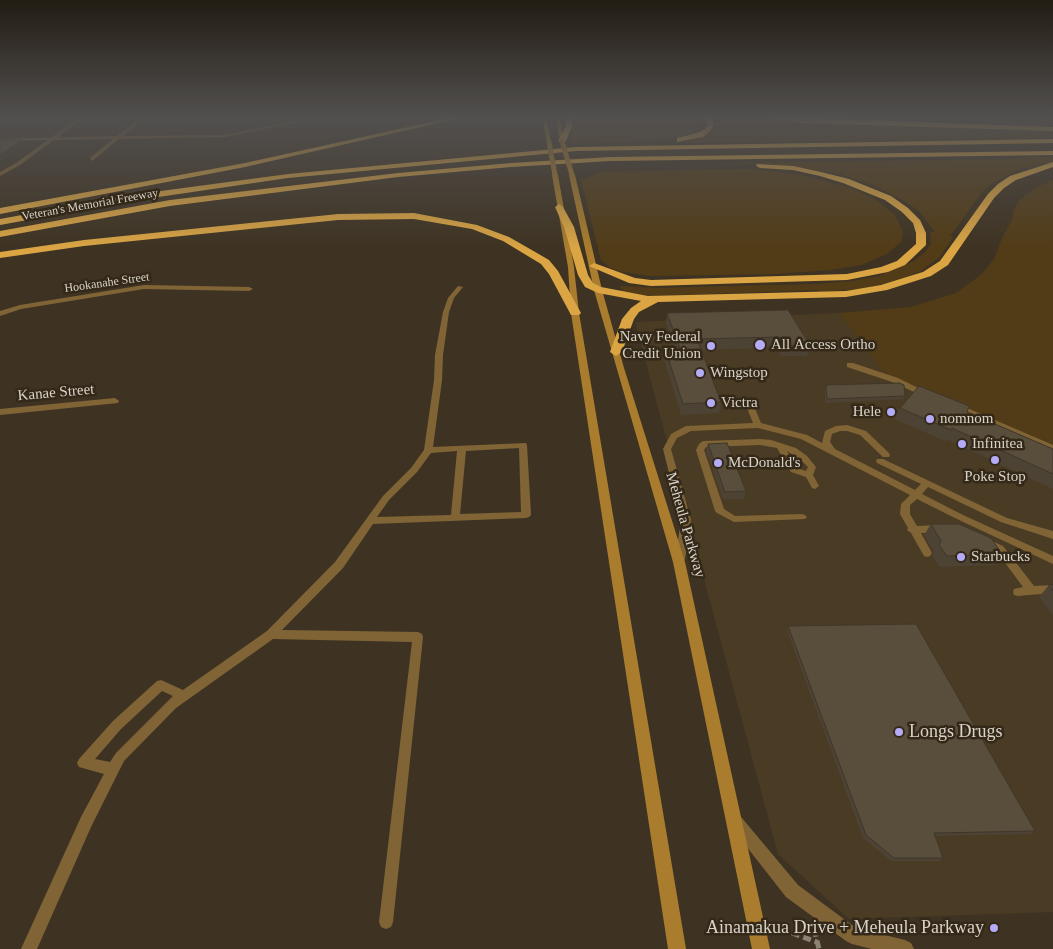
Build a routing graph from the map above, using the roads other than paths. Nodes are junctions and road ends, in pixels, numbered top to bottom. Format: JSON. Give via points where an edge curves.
{"nodes":[{"id":1,"x":23,"y":160,"type":"edge"},
{"id":2,"x":266,"y":160,"type":"edge"},
{"id":3,"x":386,"y":160,"type":"edge"},
{"id":4,"x":441,"y":160,"type":"edge"},
{"id":5,"x":552,"y":160,"type":"edge"},
{"id":6,"x":568,"y":160,"type":"edge"},
{"id":7,"x":593,"y":160,"type":"edge"},
{"id":8,"x":1053,"y":164,"type":"edge"},
{"id":9,"x":0,"y":174,"type":"edge"},
{"id":10,"x":286,"y":188,"type":"junction"},
{"id":11,"x":131,"y":198,"type":"junction"},
{"id":12,"x":559,"y":207,"type":"junction"},
{"id":13,"x":0,"y":211,"type":"edge"},
{"id":14,"x":0,"y":222,"type":"edge"},
{"id":15,"x":0,"y":234,"type":"edge"},
{"id":16,"x":0,"y":255,"type":"edge"},
{"id":17,"x":594,"y":266,"type":"junction"},
{"id":18,"x":460,"y":287,"type":"dead end"},
{"id":19,"x":249,"y":289,"type":"dead end"},
{"id":20,"x":598,"y":290,"type":"junction"},
{"id":21,"x":668,"y":299,"type":"junction"},
{"id":22,"x":575,"y":313,"type":"junction"},
{"id":23,"x":0,"y":314,"type":"edge"},
{"id":24,"x":616,"y":352,"type":"junction"},
{"id":25,"x":850,"y":365,"type":"dead end"},
{"id":26,"x":939,"y":399,"type":"edge"},
{"id":27,"x":115,"y":402,"type":"dead end"},
{"id":28,"x":948,"y":403,"type":"edge"},
{"id":29,"x":751,"y":408,"type":"dead end"},
{"id":30,"x":0,"y":412,"type":"edge"},
{"id":31,"x":758,"y":425,"type":"junction"},
{"id":32,"x":462,"y":448,"type":"junction"},
{"id":33,"x":781,"y":448,"type":"junction"},
{"id":34,"x":1053,"y":448,"type":"edge"},
{"id":35,"x":428,"y":450,"type":"junction"},
{"id":36,"x":831,"y":450,"type":"junction"},
{"id":37,"x":809,"y":475,"type":"junction"},
{"id":38,"x":927,"y":483,"type":"junction"},
{"id":39,"x":815,"y":486,"type":"dead end"},
{"id":40,"x":915,"y":494,"type":"junction"},
{"id":41,"x":455,"y":517,"type":"junction"},
{"id":42,"x":802,"y":517,"type":"dead end"},
{"id":43,"x":371,"y":521,"type":"junction"},
{"id":44,"x":950,"y":529,"type":"edge"},
{"id":45,"x":912,"y":530,"type":"junction"},
{"id":46,"x":1053,"y":535,"type":"edge"},
{"id":47,"x":982,"y":540,"type":"edge"},
{"id":48,"x":927,"y":553,"type":"dead end"},
{"id":49,"x":1053,"y":560,"type":"edge"},
{"id":50,"x":679,"y":562,"type":"junction"},
{"id":51,"x":1053,"y":589,"type":"edge"},
{"id":52,"x":1031,"y":590,"type":"junction"},
{"id":53,"x":1018,"y":592,"type":"dead end"},
{"id":54,"x":271,"y":634,"type":"junction"},
{"id":55,"x":184,"y":696,"type":"junction"},
{"id":56,"x":113,"y":769,"type":"junction"},
{"id":57,"x":733,"y":819,"type":"junction"},
{"id":58,"x":386,"y":922,"type":"dead end"},
{"id":59,"x":29,"y":949,"type":"edge"},
{"id":60,"x":677,"y":949,"type":"edge"},
{"id":61,"x":761,"y":949,"type":"edge"},
{"id":62,"x":905,"y":949,"type":"edge"}],
"edges":[{"from":1,"to":9,"type":"street"},
{"from":2,"to":13,"type":"highway"},
{"from":3,"to":11,"type":"highway","via":[[276,174]]},
{"from":4,"to":11,"type":"highway","name":"Veteran's Memorial Freeway","via":[[349,168]]},
{"from":5,"to":12,"type":"main road","bridge":true},
{"from":6,"to":17,"type":"main road","name":"Meheula Parkway","bridge":true},
{"from":7,"to":10,"type":"highway","name":"Veteran's Memorial Freeway","via":[[398,175]]},
{"from":8,"to":21,"type":"highway","via":[[1013,178],[1001,186],[944,263],[912,281],[846,294]]},
{"from":10,"to":15,"type":"highway","name":"Veteran's Memorial Freeway","via":[[170,203]]},
{"from":10,"to":17,"type":"highway","via":[[609,168],[766,166],[821,174],[873,191],[905,210],[917,222],[921,232],[921,244],[901,263],[884,270],[847,277],[651,283],[632,281]]},
{"from":11,"to":14,"type":"highway","name":"Veteran's Memorial Freeway"},
{"from":12,"to":20,"type":"highway","via":[[583,275],[589,285]]},
{"from":12,"to":22,"type":"main road","via":[[571,267]]},
{"from":16,"to":22,"type":"highway","via":[[84,243],[338,217],[414,216],[474,227],[506,239],[539,258],[554,274]]},
{"from":17,"to":20,"type":"main road","name":"Meheula Parkway"},
{"from":18,"to":35,"type":"lane","via":[[446,312]]},
{"from":19,"to":23,"type":"street","name":"Hookanahe Street","via":[[144,287],[20,307]]},
{"from":20,"to":21,"type":"highway","via":[[630,297]]},
{"from":20,"to":24,"type":"main road","name":"Meheula Parkway"},
{"from":21,"to":24,"type":"highway","via":[[649,301],[635,310],[628,319]]},
{"from":22,"to":60,"type":"main road"},
{"from":24,"to":50,"type":"main road","name":"Meheula Parkway"},
{"from":25,"to":26,"type":"lane"},
{"from":27,"to":30,"type":"street","name":"Kanae Street"},
{"from":28,"to":34,"type":"lane"},
{"from":29,"to":31,"type":"lane"},
{"from":31,"to":36,"type":"lane","via":[[804,437]]},
{"from":31,"to":50,"type":"lane","via":[[689,428],[674,436],[667,449],[686,520]]},
{"from":32,"to":35,"type":"lane"},
{"from":32,"to":41,"type":"lane"},
{"from":32,"to":41,"type":"lane","via":[[523,444],[526,514]]},
{"from":33,"to":37,"type":"lane","via":[[794,470]]},
{"from":33,"to":37,"type":"lane","via":[[792,450],[804,458],[812,467]]},
{"from":33,"to":42,"type":"lane","via":[[760,442],[703,444],[700,450],[720,511],[734,519]]},
{"from":35,"to":43,"type":"lane","via":[[414,470],[386,498]]},
{"from":36,"to":38,"type":"lane","via":[[826,442],[828,433],[847,428],[863,434],[883,458]]},
{"from":36,"to":40,"type":"lane"},
{"from":37,"to":39,"type":"lane"},
{"from":38,"to":40,"type":"lane"},
{"from":38,"to":46,"type":"lane","via":[[1004,520]]},
{"from":40,"to":45,"type":"lane","via":[[906,504],[905,514]]},
{"from":40,"to":49,"type":"lane"},
{"from":41,"to":43,"type":"lane"},
{"from":43,"to":54,"type":"lane","via":[[339,565]]},
{"from":44,"to":45,"type":"lane"},
{"from":45,"to":48,"type":"lane"},
{"from":47,"to":52,"type":"lane","via":[[1000,549]]},
{"from":50,"to":57,"type":"main road","name":"Meheula Parkway"},
{"from":51,"to":52,"type":"lane"},
{"from":52,"to":53,"type":"lane"},
{"from":54,"to":55,"type":"lane"},
{"from":54,"to":58,"type":"lane","via":[[418,637]]},
{"from":55,"to":56,"type":"lane","via":[[120,757]]},
{"from":55,"to":56,"type":"lane","via":[[161,685],[82,763]]},
{"from":56,"to":59,"type":"lane"},
{"from":57,"to":61,"type":"main road","name":"Meheula Parkway"},
{"from":57,"to":62,"type":"street","via":[[792,891],[852,935]]}]}
